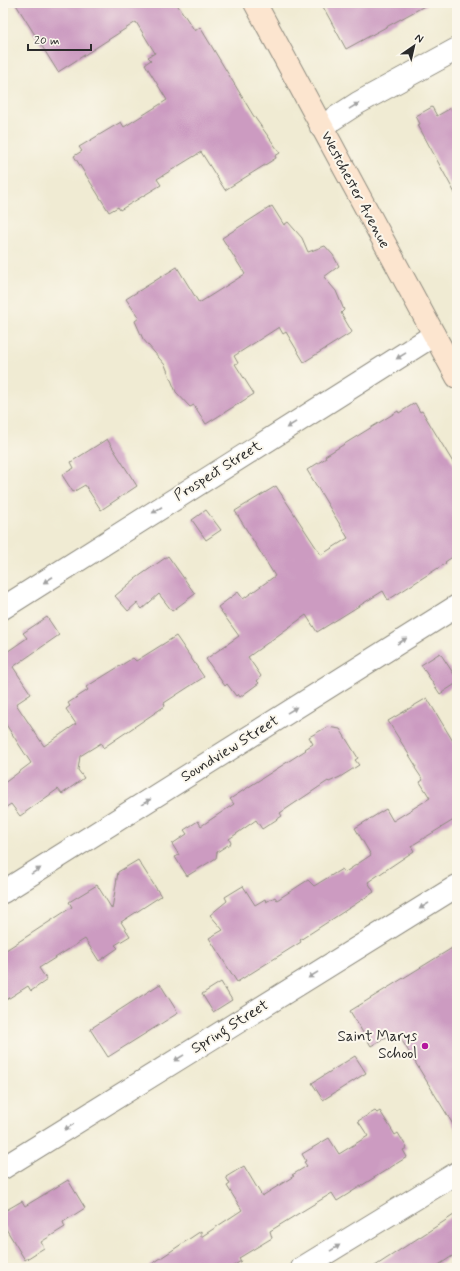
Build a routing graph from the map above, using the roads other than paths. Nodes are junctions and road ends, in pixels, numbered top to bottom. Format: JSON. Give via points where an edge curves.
{"nodes":[{"id":1,"x":255,"y":3,"type":"edge"},
{"id":2,"x":457,"y":50,"type":"edge"},
{"id":3,"x":321,"y":127,"type":"junction"},
{"id":4,"x":434,"y":335,"type":"junction"},
{"id":5,"x":457,"y":377,"type":"edge"},
{"id":6,"x":457,"y":606,"type":"edge"},
{"id":7,"x":3,"y":608,"type":"edge"},
{"id":8,"x":457,"y":886,"type":"edge"},
{"id":9,"x":3,"y":892,"type":"edge"},
{"id":10,"x":3,"y":1168,"type":"edge"},
{"id":11,"x":457,"y":1173,"type":"edge"},
{"id":12,"x":302,"y":1268,"type":"edge"}],
"edges":[{"from":1,"to":3,"type":"main road","name":"Westchester Avenue"},
{"from":3,"to":2,"type":"street","one_way":true,"via":[[358,103]]},
{"from":3,"to":4,"type":"main road","name":"Westchester Avenue"},
{"from":4,"to":5,"type":"main road","name":"Westchester Avenue"},
{"from":4,"to":7,"type":"street","name":"Prospect Street","one_way":true},
{"from":9,"to":6,"type":"street","name":"Soundview Street","one_way":true},
{"from":8,"to":10,"type":"street","name":"Spring Street","one_way":true},
{"from":12,"to":11,"type":"street","one_way":true}]}
